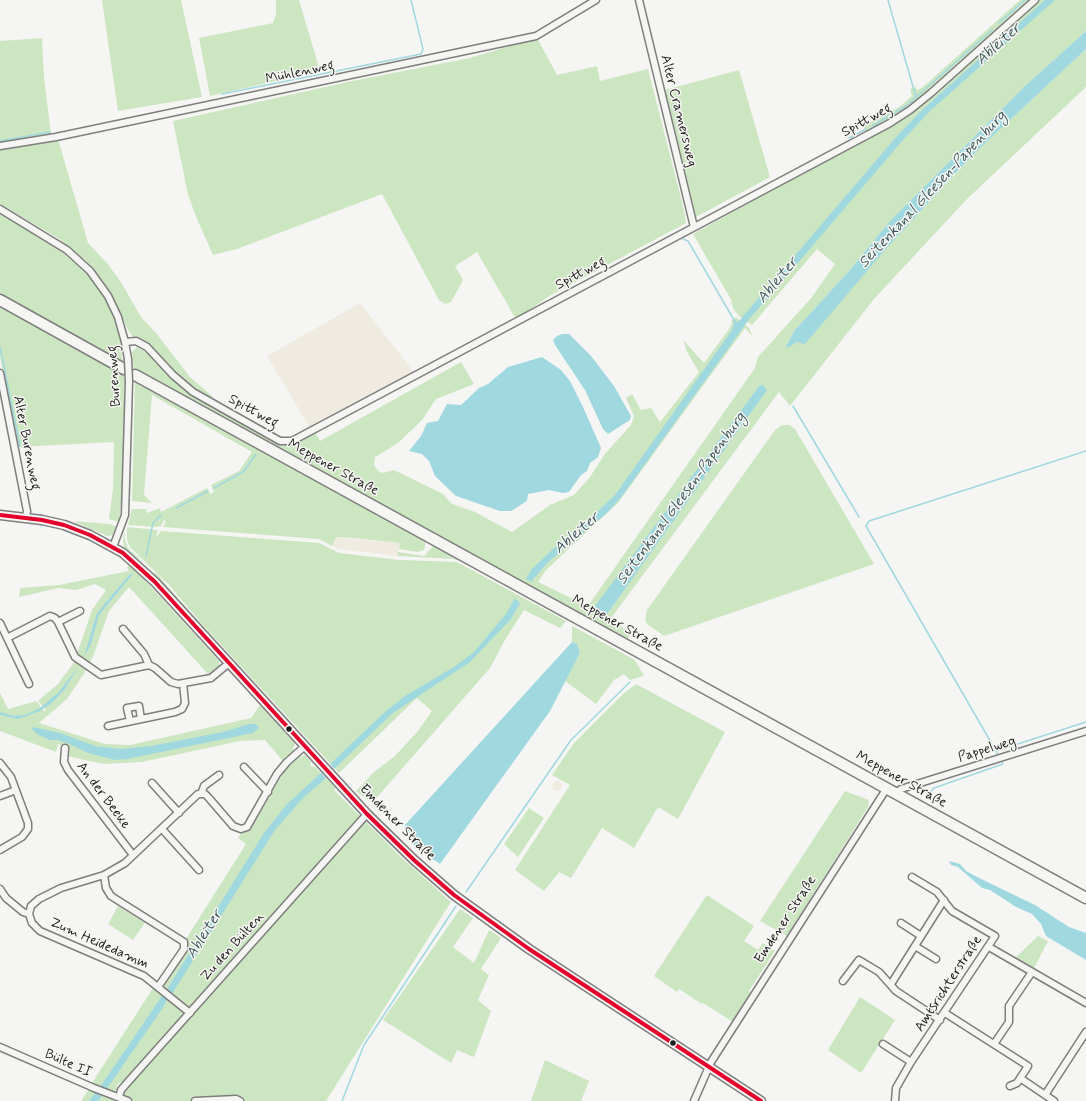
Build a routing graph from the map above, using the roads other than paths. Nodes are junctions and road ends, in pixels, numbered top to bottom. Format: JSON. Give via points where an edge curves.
{"nodes":[{"id":1,"x":596,"y":0,"type":"edge"},
{"id":2,"x":639,"y":0,"type":"edge"},
{"id":3,"x":1035,"y":0,"type":"edge"},
{"id":4,"x":0,"y":146,"type":"edge"},
{"id":5,"x":0,"y":210,"type":"edge"},
{"id":6,"x":694,"y":227,"type":"junction"},
{"id":7,"x":0,"y":300,"type":"edge"},
{"id":8,"x":126,"y":342,"type":"junction"},
{"id":9,"x":124,"y":369,"type":"dead end"},
{"id":10,"x":0,"y":373,"type":"edge"},
{"id":11,"x":132,"y":378,"type":"junction"},
{"id":12,"x":0,"y":515,"type":"edge"},
{"id":13,"x":26,"y":517,"type":"junction"},
{"id":14,"x":112,"y":547,"type":"junction"},
{"id":15,"x":80,"y":611,"type":"dead end"},
{"id":16,"x":58,"y":622,"type":"junction"},
{"id":17,"x":0,"y":623,"type":"edge"},
{"id":18,"x":123,"y":630,"type":"dead end"},
{"id":19,"x":7,"y":638,"type":"junction"},
{"id":20,"x":229,"y":663,"type":"junction"},
{"id":21,"x":149,"y":665,"type":"junction"},
{"id":22,"x":183,"y":683,"type":"junction"},
{"id":23,"x":29,"y":684,"type":"dead end"},
{"id":24,"x":141,"y":719,"type":"junction"},
{"id":25,"x":130,"y":722,"type":"junction"},
{"id":26,"x":108,"y":726,"type":"dead end"},
{"id":27,"x":1086,"y":731,"type":"edge"},
{"id":28,"x":305,"y":746,"type":"junction"},
{"id":29,"x":65,"y":748,"type":"dead end"},
{"id":30,"x":0,"y":763,"type":"edge"},
{"id":31,"x":244,"y":767,"type":"dead end"},
{"id":32,"x":219,"y":775,"type":"dead end"},
{"id":33,"x":152,"y":783,"type":"dead end"},
{"id":34,"x":887,"y":788,"type":"junction"},
{"id":35,"x":16,"y":790,"type":"junction"},
{"id":36,"x":268,"y":792,"type":"junction"},
{"id":37,"x":896,"y":793,"type":"junction"},
{"id":38,"x":201,"y":794,"type":"junction"},
{"id":39,"x":0,"y":796,"type":"edge"},
{"id":40,"x":179,"y":812,"type":"junction"},
{"id":41,"x":367,"y":814,"type":"junction"},
{"id":42,"x":162,"y":829,"type":"junction"},
{"id":43,"x":0,"y":850,"type":"edge"},
{"id":44,"x":133,"y":855,"type":"junction"},
{"id":45,"x":200,"y":870,"type":"dead end"},
{"id":46,"x":104,"y":875,"type":"junction"},
{"id":47,"x":912,"y":877,"type":"dead end"},
{"id":48,"x":0,"y":889,"type":"edge"},
{"id":49,"x":1086,"y":898,"type":"edge"},
{"id":50,"x":944,"y":900,"type":"junction"},
{"id":51,"x":29,"y":914,"type":"junction"},
{"id":52,"x":902,"y":923,"type":"dead end"},
{"id":53,"x":921,"y":936,"type":"junction"},
{"id":54,"x":915,"y":946,"type":"junction"},
{"id":55,"x":989,"y":947,"type":"junction"},
{"id":56,"x":936,"y":960,"type":"dead end"},
{"id":57,"x":1032,"y":972,"type":"junction"},
{"id":58,"x":843,"y":981,"type":"dead end"},
{"id":59,"x":890,"y":984,"type":"junction"},
{"id":60,"x":158,"y":987,"type":"junction"},
{"id":61,"x":1086,"y":1003,"type":"edge"},
{"id":62,"x":190,"y":1012,"type":"junction"},
{"id":63,"x":945,"y":1013,"type":"junction"},
{"id":64,"x":940,"y":1020,"type":"junction"},
{"id":65,"x":1086,"y":1032,"type":"edge"},
{"id":66,"x":883,"y":1044,"type":"dead end"},
{"id":67,"x":994,"y":1044,"type":"junction"},
{"id":68,"x":0,"y":1047,"type":"edge"},
{"id":69,"x":911,"y":1062,"type":"junction"},
{"id":70,"x":708,"y":1066,"type":"junction"},
{"id":71,"x":1020,"y":1078,"type":"junction"},
{"id":72,"x":1010,"y":1086,"type":"dead end"},
{"id":73,"x":1045,"y":1095,"type":"junction"},
{"id":74,"x":119,"y":1098,"type":"junction"},
{"id":75,"x":128,"y":1101,"type":"edge"},
{"id":76,"x":195,"y":1101,"type":"edge"},
{"id":77,"x":240,"y":1101,"type":"edge"},
{"id":78,"x":694,"y":1101,"type":"edge"},
{"id":79,"x":762,"y":1101,"type":"edge"},
{"id":80,"x":895,"y":1101,"type":"edge"},
{"id":81,"x":1054,"y":1101,"type":"edge"}],
"edges":[{"from":1,"to":4,"type":"street","name":"Mühlenweg","via":[[536,36],[56,137]]},
{"from":2,"to":6,"type":"street","name":"Alter Cramersweg"},
{"from":3,"to":6,"type":"street","name":"Spittweg","via":[[910,110]]},
{"from":5,"to":8,"type":"street","name":"Burenweg","via":[[67,250],[90,271],[108,296]]},
{"from":6,"to":8,"type":"street","name":"Spittweg","via":[[292,441],[280,441],[193,392],[147,347],[136,341]]},
{"from":7,"to":9,"type":"main road"},
{"from":8,"to":11,"type":"street","name":"Burenweg","bridge":true},
{"from":10,"to":13,"type":"street","name":"Alter Burenweg","via":[[27,511]]},
{"from":11,"to":14,"type":"street","name":"Burenweg","via":[[124,515]]},
{"from":11,"to":34,"type":"main road","name":"Meppener Straße"},
{"from":12,"to":13,"type":"street","name":"Emdener Straße"},
{"from":13,"to":14,"type":"street","name":"Emdener Straße","via":[[74,528]]},
{"from":14,"to":20,"type":"street","name":"Emdener Straße","via":[[138,565]]},
{"from":15,"to":16,"type":"street"},
{"from":16,"to":19,"type":"street","via":[[50,616]]},
{"from":16,"to":21,"type":"street","via":[[75,657],[101,675]]},
{"from":17,"to":19,"type":"street"},
{"from":18,"to":21,"type":"street","via":[[144,654]]},
{"from":19,"to":23,"type":"street"},
{"from":20,"to":22,"type":"street","via":[[211,678]]},
{"from":20,"to":28,"type":"street","name":"Emdener Straße"},
{"from":21,"to":22,"type":"street","via":[[171,682]]},
{"from":22,"to":24,"type":"street","via":[[185,703],[182,709]]},
{"from":24,"to":25,"type":"street"},
{"from":24,"to":25,"type":"street","via":[[139,706],[127,708]]},
{"from":25,"to":26,"type":"street"},
{"from":27,"to":37,"type":"street","name":"Pappelweg","via":[[901,789]]},
{"from":28,"to":36,"type":"street","via":[[286,762]]},
{"from":28,"to":41,"type":"street","name":"Emdener Straße"},
{"from":29,"to":44,"type":"street","name":"An der Beeke","via":[[64,762],[68,770]]},
{"from":30,"to":35,"type":"street","via":[[7,770]]},
{"from":31,"to":36,"type":"street"},
{"from":32,"to":38,"type":"street","via":[[204,786]]},
{"from":33,"to":40,"type":"street"},
{"from":34,"to":37,"type":"main road","name":"Meppener Straße"},
{"from":34,"to":70,"type":"street","name":"Emdener Straße"},
{"from":35,"to":39,"type":"street"},
{"from":35,"to":43,"type":"street","via":[[27,817],[28,829],[22,838]]},
{"from":36,"to":38,"type":"street","via":[[250,825],[241,829],[233,826],[208,796]]},
{"from":37,"to":49,"type":"main road","name":"Meppener Straße"},
{"from":38,"to":40,"type":"street"},
{"from":40,"to":42,"type":"street"},
{"from":41,"to":62,"type":"street","name":"Zu den Bülten"},
{"from":41,"to":70,"type":"street","name":"Emdener Straße","via":[[414,860],[476,911],[529,949]]},
{"from":42,"to":44,"type":"street"},
{"from":42,"to":45,"type":"street"},
{"from":44,"to":46,"type":"street"},
{"from":46,"to":51,"type":"street","via":[[71,884],[44,896],[31,906]]},
{"from":46,"to":60,"type":"street","name":"Zum Heidedamm","via":[[106,888],[111,896],[183,940],[184,949]]},
{"from":47,"to":50,"type":"street","via":[[937,892]]},
{"from":48,"to":51,"type":"street","name":"Zum Heidedamm","via":[[12,903]]},
{"from":50,"to":53,"type":"street"},
{"from":50,"to":55,"type":"street","name":"Amtsrichterstraße","via":[[952,911],[995,936]]},
{"from":51,"to":60,"type":"street","name":"Zum Heidedamm","via":[[32,923],[40,931],[134,971]]},
{"from":52,"to":53,"type":"street"},
{"from":53,"to":54,"type":"street"},
{"from":54,"to":56,"type":"street"},
{"from":54,"to":59,"type":"street"},
{"from":55,"to":57,"type":"street"},
{"from":55,"to":63,"type":"street","name":"Amtsrichterstraße"},
{"from":57,"to":61,"type":"street"},
{"from":57,"to":67,"type":"street","via":[[1009,1006],[1008,1022]]},
{"from":58,"to":59,"type":"street","via":[[859,960],[879,972]]},
{"from":59,"to":64,"type":"street","via":[[896,991]]},
{"from":60,"to":62,"type":"street","name":"Zum Heidedamm"},
{"from":62,"to":74,"type":"street","name":"Zu den Bülten","via":[[121,1090]]},
{"from":63,"to":64,"type":"street","name":"Amtsrichterstraße"},
{"from":63,"to":67,"type":"street"},
{"from":64,"to":69,"type":"street","name":"Amtsrichterstraße"},
{"from":65,"to":73,"type":"street"},
{"from":66,"to":69,"type":"street"},
{"from":67,"to":71,"type":"street","via":[[1028,1066]]},
{"from":68,"to":74,"type":"street","name":"Bülte II"},
{"from":69,"to":80,"type":"street","name":"Amtsrichterstraße","via":[[896,1088]]},
{"from":70,"to":78,"type":"street"},
{"from":70,"to":79,"type":"street","name":"Emdener Straße"},
{"from":71,"to":72,"type":"street","via":[[1017,1083]]},
{"from":71,"to":73,"type":"street"},
{"from":73,"to":81,"type":"street"},
{"from":74,"to":75,"type":"street","name":"Bülte II"},
{"from":76,"to":77,"type":"street"}]}
